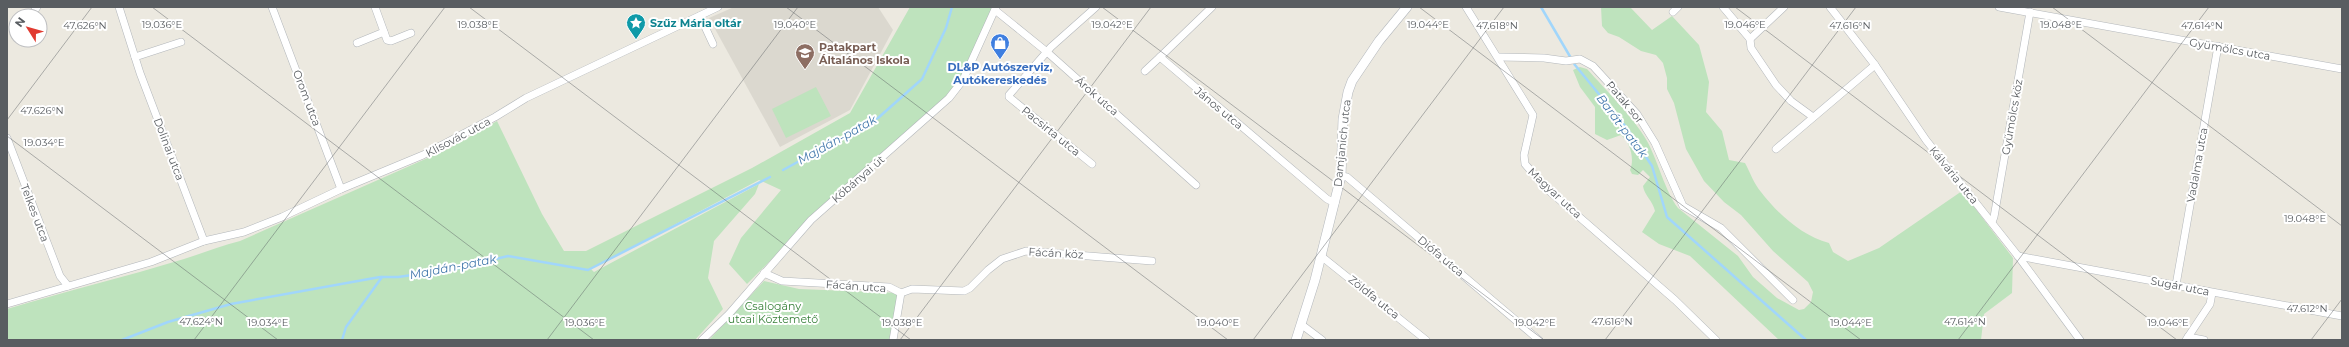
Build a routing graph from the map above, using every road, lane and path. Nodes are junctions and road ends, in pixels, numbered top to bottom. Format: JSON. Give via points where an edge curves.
{"nodes":[{"id":1,"x":118,"y":7,"type":"edge"},
{"id":2,"x":272,"y":7,"type":"edge"},
{"id":3,"x":375,"y":7,"type":"edge"},
{"id":4,"x":718,"y":7,"type":"edge"},
{"id":5,"x":1096,"y":7,"type":"edge"},
{"id":6,"x":1212,"y":7,"type":"edge"},
{"id":7,"x":1407,"y":7,"type":"edge"},
{"id":8,"x":1466,"y":7,"type":"edge"},
{"id":9,"x":1722,"y":7,"type":"edge"},
{"id":10,"x":1784,"y":7,"type":"edge"},
{"id":11,"x":1830,"y":7,"type":"edge"},
{"id":12,"x":1999,"y":7,"type":"edge"},
{"id":13,"x":996,"y":9,"type":"edge"},
{"id":14,"x":2030,"y":12,"type":"junction"},
{"id":15,"x":700,"y":16,"type":"junction"},
{"id":16,"x":384,"y":32,"type":"junction"},
{"id":17,"x":411,"y":33,"type":"dead end"},
{"id":18,"x":1750,"y":39,"type":"junction"},
{"id":19,"x":181,"y":42,"type":"dead end"},
{"id":20,"x":357,"y":43,"type":"dead end"},
{"id":21,"x":713,"y":44,"type":"dead end"},
{"id":22,"x":2218,"y":46,"type":"junction"},
{"id":23,"x":1046,"y":52,"type":"junction"},
{"id":24,"x":135,"y":57,"type":"junction"},
{"id":25,"x":1160,"y":57,"type":"junction"},
{"id":26,"x":1498,"y":58,"type":"junction"},
{"id":27,"x":1875,"y":65,"type":"junction"},
{"id":28,"x":2342,"y":69,"type":"edge"},
{"id":29,"x":1145,"y":71,"type":"dead end"},
{"id":30,"x":1813,"y":117,"type":"junction"},
{"id":31,"x":7,"y":138,"type":"edge"},
{"id":32,"x":1776,"y":149,"type":"dead end"},
{"id":33,"x":1092,"y":164,"type":"dead end"},
{"id":34,"x":1341,"y":176,"type":"junction"},
{"id":35,"x":1196,"y":185,"type":"dead end"},
{"id":36,"x":341,"y":189,"type":"junction"},
{"id":37,"x":1335,"y":203,"type":"junction"},
{"id":38,"x":1992,"y":222,"type":"junction"},
{"id":39,"x":204,"y":241,"type":"junction"},
{"id":40,"x":1321,"y":256,"type":"junction"},
{"id":41,"x":2018,"y":256,"type":"junction"},
{"id":42,"x":1152,"y":261,"type":"dead end"},
{"id":43,"x":764,"y":273,"type":"junction"},
{"id":44,"x":2176,"y":285,"type":"junction"},
{"id":45,"x":68,"y":286,"type":"junction"},
{"id":46,"x":2212,"y":292,"type":"junction"},
{"id":47,"x":901,"y":293,"type":"junction"},
{"id":48,"x":1793,"y":300,"type":"dead end"},
{"id":49,"x":7,"y":304,"type":"edge"},
{"id":50,"x":2342,"y":316,"type":"edge"},
{"id":51,"x":1302,"y":325,"type":"junction"},
{"id":52,"x":2187,"y":338,"type":"edge"},
{"id":53,"x":702,"y":340,"type":"edge"},
{"id":54,"x":893,"y":340,"type":"edge"},
{"id":55,"x":1296,"y":340,"type":"edge"},
{"id":56,"x":1322,"y":340,"type":"edge"},
{"id":57,"x":1426,"y":340,"type":"edge"},
{"id":58,"x":1539,"y":340,"type":"edge"},
{"id":59,"x":1716,"y":340,"type":"edge"},
{"id":60,"x":2080,"y":340,"type":"edge"},
{"id":61,"x":2204,"y":340,"type":"edge"}],
"edges":[{"from":1,"to":24,"type":"street","name":"Dolinai utca"},
{"from":2,"to":36,"type":"street","name":"Orom utca"},
{"from":3,"to":16,"type":"street"},
{"from":4,"to":15,"type":"street","name":"Klisovác utca"},
{"from":5,"to":23,"type":"street"},
{"from":6,"to":25,"type":"street"},
{"from":7,"to":34,"type":"main road","name":"Damjanich utca","via":[[1379,41],[1350,86],[1343,118]]},
{"from":8,"to":26,"type":"street","name":"Magyar utca"},
{"from":9,"to":18,"type":"street"},
{"from":10,"to":18,"type":"street"},
{"from":11,"to":27,"type":"street","name":"Kálvária utca"},
{"from":12,"to":14,"type":"street","name":"Gyümölcs utca"},
{"from":13,"to":23,"type":"street","name":"Árok utca"},
{"from":13,"to":43,"type":"street","name":"Kőbányai út","via":[[964,80],[952,95],[811,220]]},
{"from":14,"to":22,"type":"street","name":"Gyümölcs utca"},
{"from":14,"to":38,"type":"street","name":"Gyümölcs köz"},
{"from":15,"to":21,"type":"street"},
{"from":15,"to":36,"type":"street","name":"Klisovác utca","via":[[526,98],[423,155]]},
{"from":16,"to":17,"type":"street","via":[[387,40],[391,41]]},
{"from":16,"to":20,"type":"street"},
{"from":18,"to":30,"type":"street","via":[[1751,48],[1776,85]]},
{"from":19,"to":24,"type":"street"},
{"from":22,"to":28,"type":"street","name":"Gyümölcs utca"},
{"from":22,"to":44,"type":"street","name":"Vadalma utca"},
{"from":23,"to":33,"type":"street","name":"Pacsirta utca","via":[[1009,97]]},
{"from":23,"to":35,"type":"street","name":"Árok utca"},
{"from":24,"to":39,"type":"street","name":"Dolinai utca"},
{"from":25,"to":29,"type":"street"},
{"from":25,"to":37,"type":"street","name":"János utca","via":[[1327,199]]},
{"from":26,"to":48,"type":"street","name":"Patak sor","via":[[1544,58],[1566,61],[1580,59],[1593,66],[1637,114],[1655,143],[1683,206],[1721,228]]},
{"from":26,"to":59,"type":"street","name":"Magyar utca","via":[[1533,115],[1524,155],[1525,164],[1547,189],[1675,300]]},
{"from":27,"to":30,"type":"street"},
{"from":27,"to":38,"type":"street","name":"Kálvária utca","via":[[1926,140]]},
{"from":30,"to":32,"type":"street"},
{"from":31,"to":45,"type":"street","name":"Telkes utca","via":[[60,276]]},
{"from":34,"to":37,"type":"main road","name":"Damjanich utca"},
{"from":34,"to":58,"type":"street","name":"Diófa utca","via":[[1347,177]]},
{"from":36,"to":39,"type":"street","name":"Klisovác utca","via":[[244,232]]},
{"from":37,"to":40,"type":"main road","name":"Damjanich utca"},
{"from":38,"to":41,"type":"street","name":"Kálvária utca"},
{"from":39,"to":45,"type":"street","name":"Klisovác utca","via":[[151,262]]},
{"from":40,"to":51,"type":"main road","name":"Damjanich utca"},
{"from":40,"to":57,"type":"street","name":"Zöldfa utca"},
{"from":41,"to":44,"type":"street","name":"Sugár utca"},
{"from":41,"to":60,"type":"street","name":"Kálvária utca"},
{"from":42,"to":47,"type":"street","name":"Fácán köz","via":[[1026,251],[1002,259],[964,291],[912,289]]},
{"from":43,"to":47,"type":"street","name":"Fácán utca","via":[[782,281],[889,287]]},
{"from":43,"to":53,"type":"street","name":"Kőbányai út","via":[[729,314]]},
{"from":44,"to":46,"type":"street","name":"Sugár utca"},
{"from":45,"to":49,"type":"street","name":"Klisovác utca"},
{"from":46,"to":50,"type":"street","name":"Sugár utca"},
{"from":46,"to":52,"type":"street","via":[[2210,304]]},
{"from":47,"to":54,"type":"street","name":"Fácán utca"},
{"from":51,"to":55,"type":"main road","name":"Damjanich utca"},
{"from":51,"to":56,"type":"street"},
{"from":52,"to":61,"type":"street"}]}
